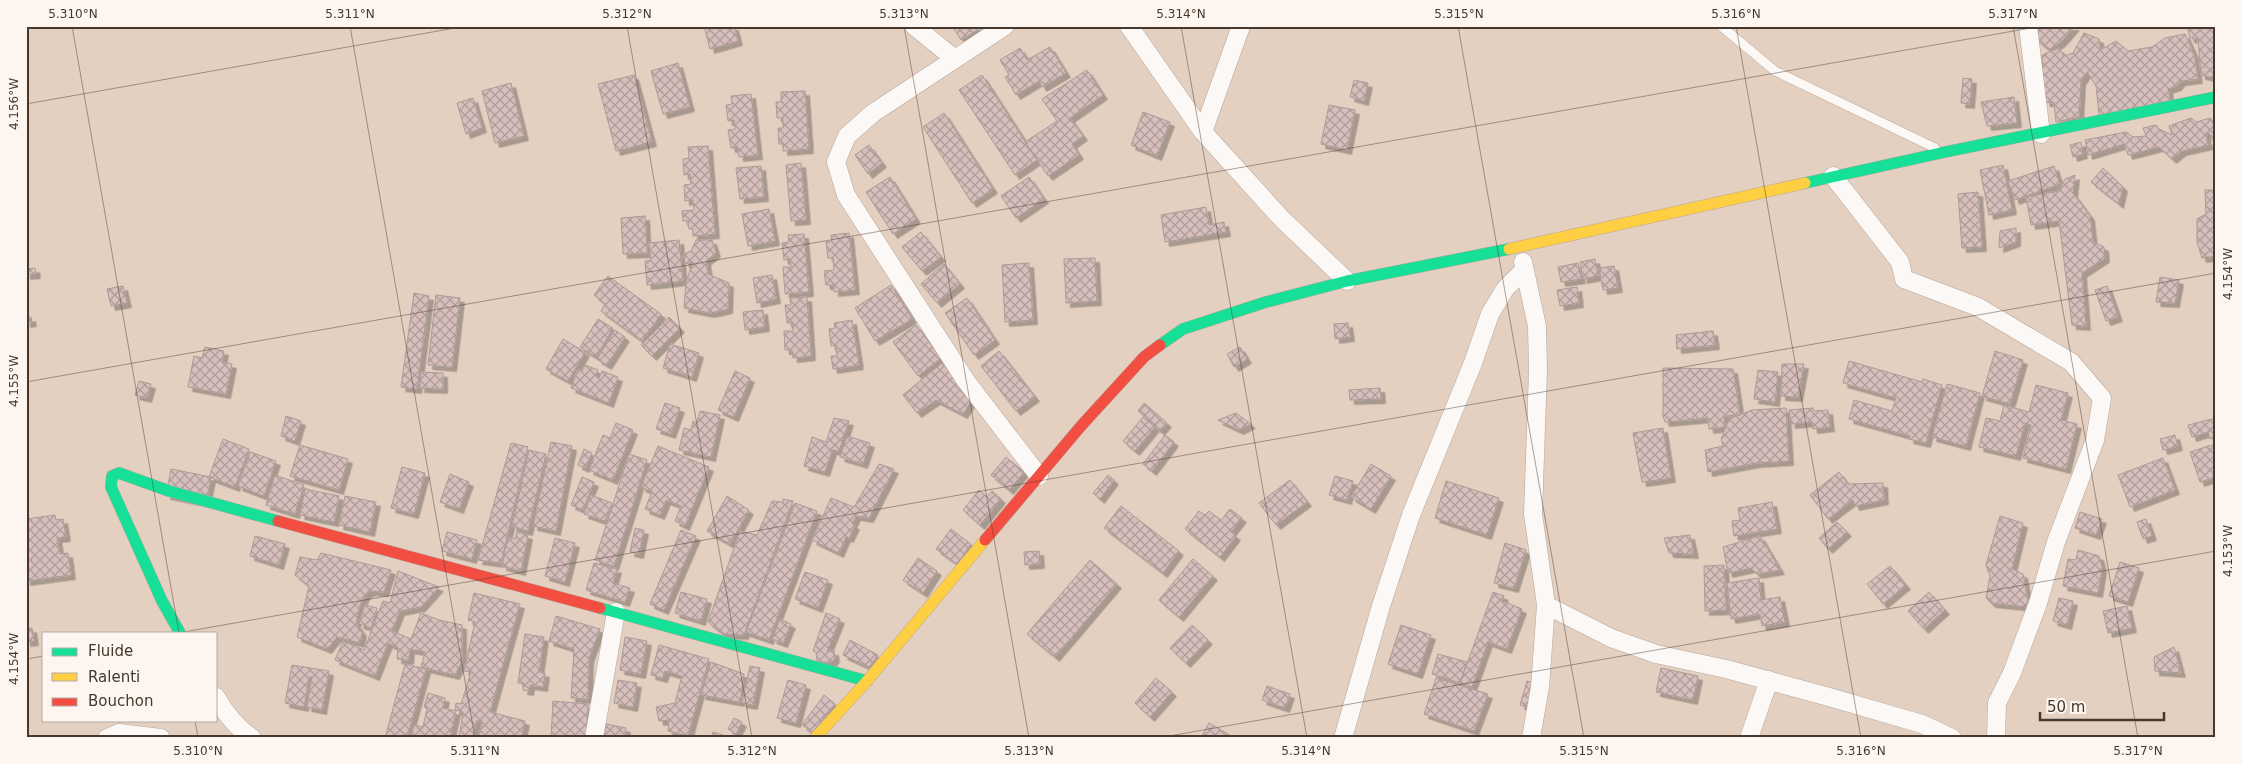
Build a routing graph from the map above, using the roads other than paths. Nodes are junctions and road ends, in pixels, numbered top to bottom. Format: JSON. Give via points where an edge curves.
{"nodes":[{"id":1,"x":914,"y":26,"type":"edge"},
{"id":2,"x":1005,"y":26,"type":"edge"},
{"id":3,"x":1129,"y":26,"type":"edge"},
{"id":4,"x":1241,"y":26,"type":"edge"},
{"id":5,"x":1721,"y":26,"type":"edge"},
{"id":6,"x":2028,"y":26,"type":"edge"},
{"id":7,"x":955,"y":59,"type":"junction"},
{"id":8,"x":2216,"y":97,"type":"edge"},
{"id":9,"x":1204,"y":132,"type":"junction"},
{"id":10,"x":2041,"y":134,"type":"junction"},
{"id":11,"x":1945,"y":152,"type":"junction"},
{"id":12,"x":1833,"y":176,"type":"junction"},
{"id":13,"x":1523,"y":246,"type":"junction"},
{"id":14,"x":1524,"y":270,"type":"junction"},
{"id":15,"x":1347,"y":281,"type":"junction"},
{"id":16,"x":1039,"y":476,"type":"junction"},
{"id":17,"x":1546,"y":605,"type":"junction"},
{"id":18,"x":616,"y":612,"type":"junction"},
{"id":19,"x":179,"y":632,"type":"edge"},
{"id":20,"x":1769,"y":680,"type":"junction"},
{"id":21,"x":867,"y":681,"type":"junction"},
{"id":22,"x":218,"y":701,"type":"edge"},
{"id":23,"x":107,"y":738,"type":"edge"},
{"id":24,"x":161,"y":738,"type":"edge"},
{"id":25,"x":252,"y":738,"type":"edge"},
{"id":26,"x":594,"y":738,"type":"edge"},
{"id":27,"x":815,"y":738,"type":"edge"},
{"id":28,"x":1343,"y":738,"type":"edge"},
{"id":29,"x":1531,"y":738,"type":"edge"},
{"id":30,"x":1749,"y":738,"type":"edge"},
{"id":31,"x":1952,"y":738,"type":"edge"},
{"id":32,"x":1996,"y":738,"type":"edge"}],
"edges":[{"from":1,"to":7,"type":"street"},
{"from":2,"to":7,"type":"street"},
{"from":3,"to":9,"type":"street"},
{"from":4,"to":9,"type":"street"},
{"from":5,"to":11,"type":"lane","via":[[1775,70]]},
{"from":6,"to":10,"type":"street"},
{"from":7,"to":16,"type":"street","via":[[873,113],[847,136],[836,162],[846,195],[966,381]]},
{"from":8,"to":10,"type":"street"},
{"from":9,"to":15,"type":"street","via":[[1282,218]]},
{"from":10,"to":11,"type":"street"},
{"from":11,"to":12,"type":"street"},
{"from":12,"to":13,"type":"street"},
{"from":12,"to":32,"type":"street","via":[[1900,262],[1904,279],[1978,307],[2071,362],[2102,398],[2095,440],[2056,542],[2038,603],[1997,704]]},
{"from":13,"to":14,"type":"street"},
{"from":13,"to":15,"type":"street"},
{"from":14,"to":17,"type":"street","via":[[1537,326],[1533,514]]},
{"from":14,"to":28,"type":"street","via":[[1505,289],[1490,314],[1411,515]]},
{"from":15,"to":16,"type":"street","via":[[1266,302],[1183,329],[1144,357]]},
{"from":16,"to":21,"type":"street"},
{"from":17,"to":20,"type":"street","via":[[1611,638],[1656,654]]},
{"from":17,"to":29,"type":"street","via":[[1540,687]]},
{"from":18,"to":19,"type":"street","via":[[169,491],[119,472],[112,476],[111,487],[162,601]]},
{"from":18,"to":21,"type":"street"},
{"from":18,"to":26,"type":"street"},
{"from":20,"to":30,"type":"street"},
{"from":20,"to":31,"type":"street","via":[[1922,724]]},
{"from":21,"to":27,"type":"street"},
{"from":22,"to":25,"type":"street","via":[[243,732]]},
{"from":23,"to":24,"type":"street","via":[[119,733]]}]}
